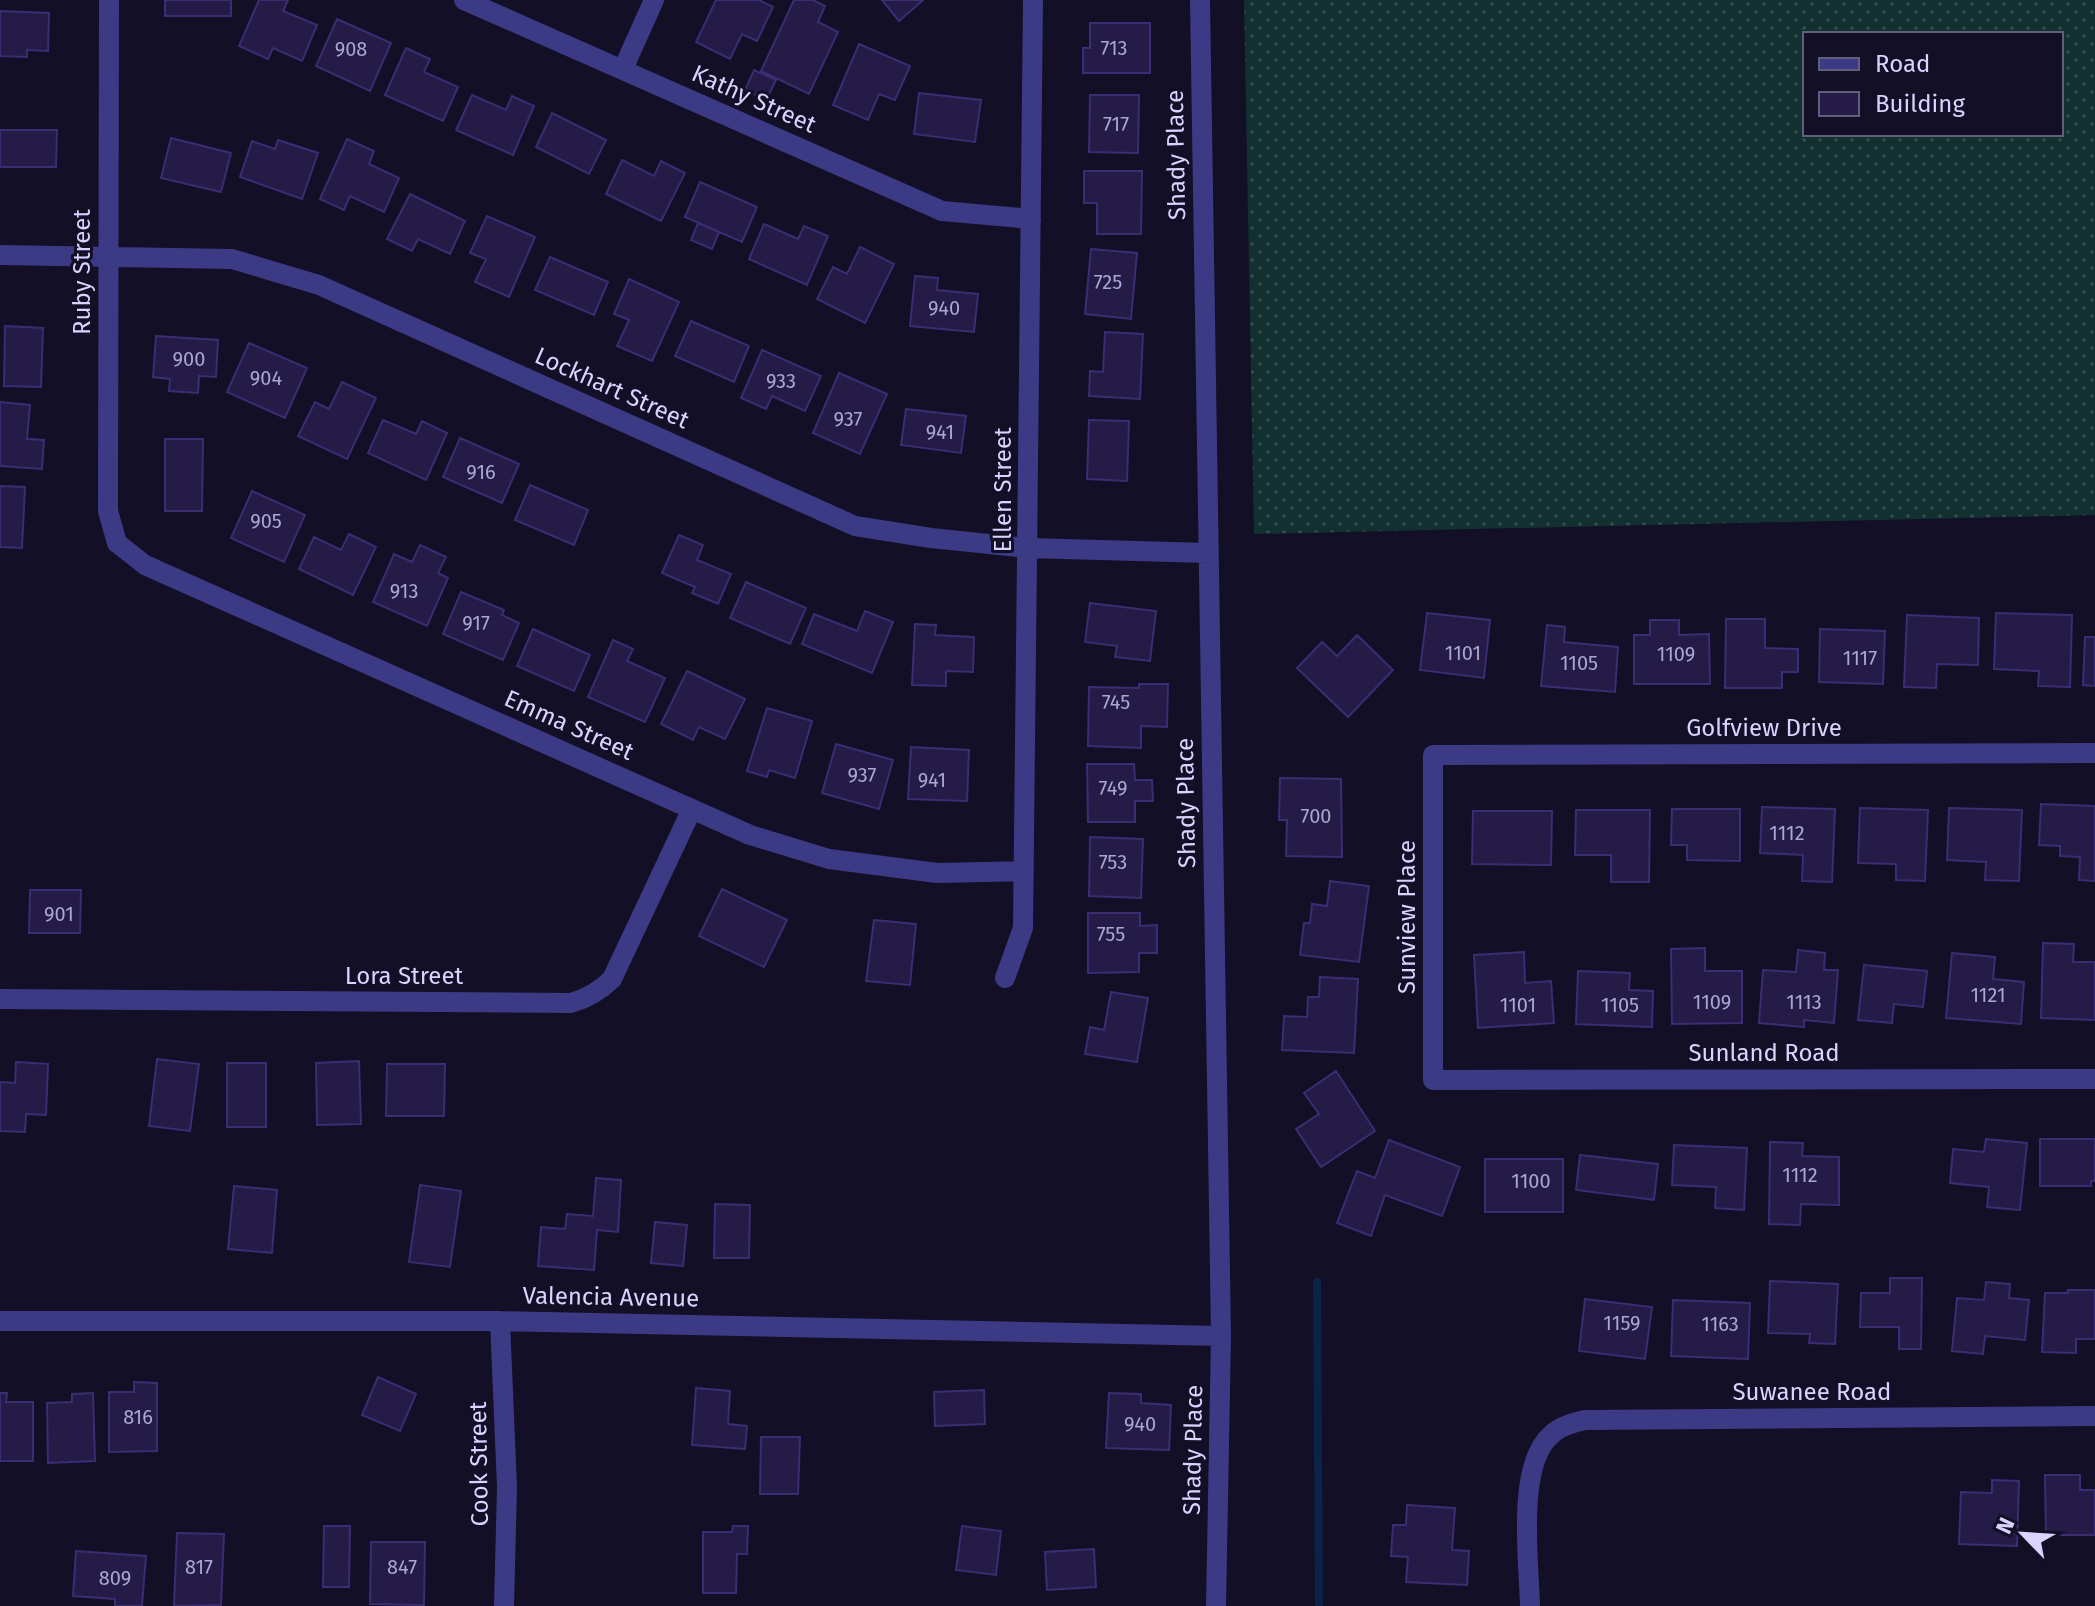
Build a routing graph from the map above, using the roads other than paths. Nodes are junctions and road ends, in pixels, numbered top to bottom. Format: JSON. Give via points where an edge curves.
{"nodes":[{"id":1,"x":109,"y":0,"type":"edge"},
{"id":2,"x":464,"y":0,"type":"edge"},
{"id":3,"x":654,"y":0,"type":"edge"},
{"id":4,"x":1033,"y":0,"type":"edge"},
{"id":5,"x":1200,"y":0,"type":"edge"},
{"id":6,"x":623,"y":69,"type":"junction"},
{"id":7,"x":1031,"y":219,"type":"junction"},
{"id":8,"x":0,"y":255,"type":"edge"},
{"id":9,"x":107,"y":258,"type":"junction"},
{"id":10,"x":117,"y":543,"type":"joint"},
{"id":11,"x":1028,"y":548,"type":"junction"},
{"id":12,"x":1208,"y":553,"type":"junction"},
{"id":13,"x":2095,"y":753,"type":"edge"},
{"id":14,"x":1433,"y":755,"type":"joint"},
{"id":15,"x":692,"y":809,"type":"junction"},
{"id":16,"x":1024,"y":871,"type":"junction"},
{"id":17,"x":1005,"y":978,"type":"dead end"},
{"id":18,"x":0,"y":999,"type":"edge"},
{"id":19,"x":2095,"y":1079,"type":"edge"},
{"id":20,"x":1433,"y":1080,"type":"joint"},
{"id":21,"x":0,"y":1321,"type":"edge"},
{"id":22,"x":500,"y":1321,"type":"junction"},
{"id":23,"x":1221,"y":1336,"type":"junction"},
{"id":24,"x":2095,"y":1416,"type":"edge"},
{"id":25,"x":504,"y":1606,"type":"edge"},
{"id":26,"x":1216,"y":1606,"type":"edge"},
{"id":27,"x":1530,"y":1606,"type":"edge"}],
"edges":[{"from":1,"to":9,"type":"street","name":"Ruby Street"},
{"from":2,"to":6,"type":"street","name":"Kathy Street"},
{"from":3,"to":6,"type":"street"},
{"from":4,"to":7,"type":"street","name":"Ellen Street"},
{"from":5,"to":12,"type":"street","name":"Shady Place"},
{"from":6,"to":7,"type":"street","name":"Kathy Street","via":[[942,211]]},
{"from":7,"to":11,"type":"street","name":"Ellen Street"},
{"from":8,"to":9,"type":"street","name":"Lockhart Street"},
{"from":9,"to":10,"type":"street","name":"Ruby Street","via":[[108,511]]},
{"from":9,"to":11,"type":"street","name":"Lockhart Street","via":[[232,259],[319,285],[855,526]]},
{"from":10,"to":15,"type":"street","name":"Emma Street","via":[[145,565]]},
{"from":11,"to":12,"type":"street","name":"Lockhart Street"},
{"from":11,"to":16,"type":"street","name":"Ellen Street"},
{"from":12,"to":23,"type":"street","name":"Shady Place"},
{"from":13,"to":14,"type":"street","name":"Golfview Drive"},
{"from":14,"to":20,"type":"street","name":"Sunview Place"},
{"from":15,"to":16,"type":"street","name":"Emma Street","via":[[750,835],[829,859],[937,873]]},
{"from":15,"to":18,"type":"street","name":"Lora Street","via":[[612,979],[584,999]]},
{"from":16,"to":17,"type":"street","name":"Ellen Street","via":[[1023,928]]},
{"from":19,"to":20,"type":"street","name":"Sunland Road"},
{"from":21,"to":22,"type":"street","name":"Valencia Avenue"},
{"from":22,"to":23,"type":"street","name":"Valencia Avenue"},
{"from":22,"to":25,"type":"street","name":"Cook Street","via":[[507,1487]]},
{"from":23,"to":26,"type":"street","name":"Shady Place"},
{"from":24,"to":27,"type":"street","name":"Suwanee Road","via":[[1585,1420],[1549,1436],[1534,1462],[1529,1491]]}]}
